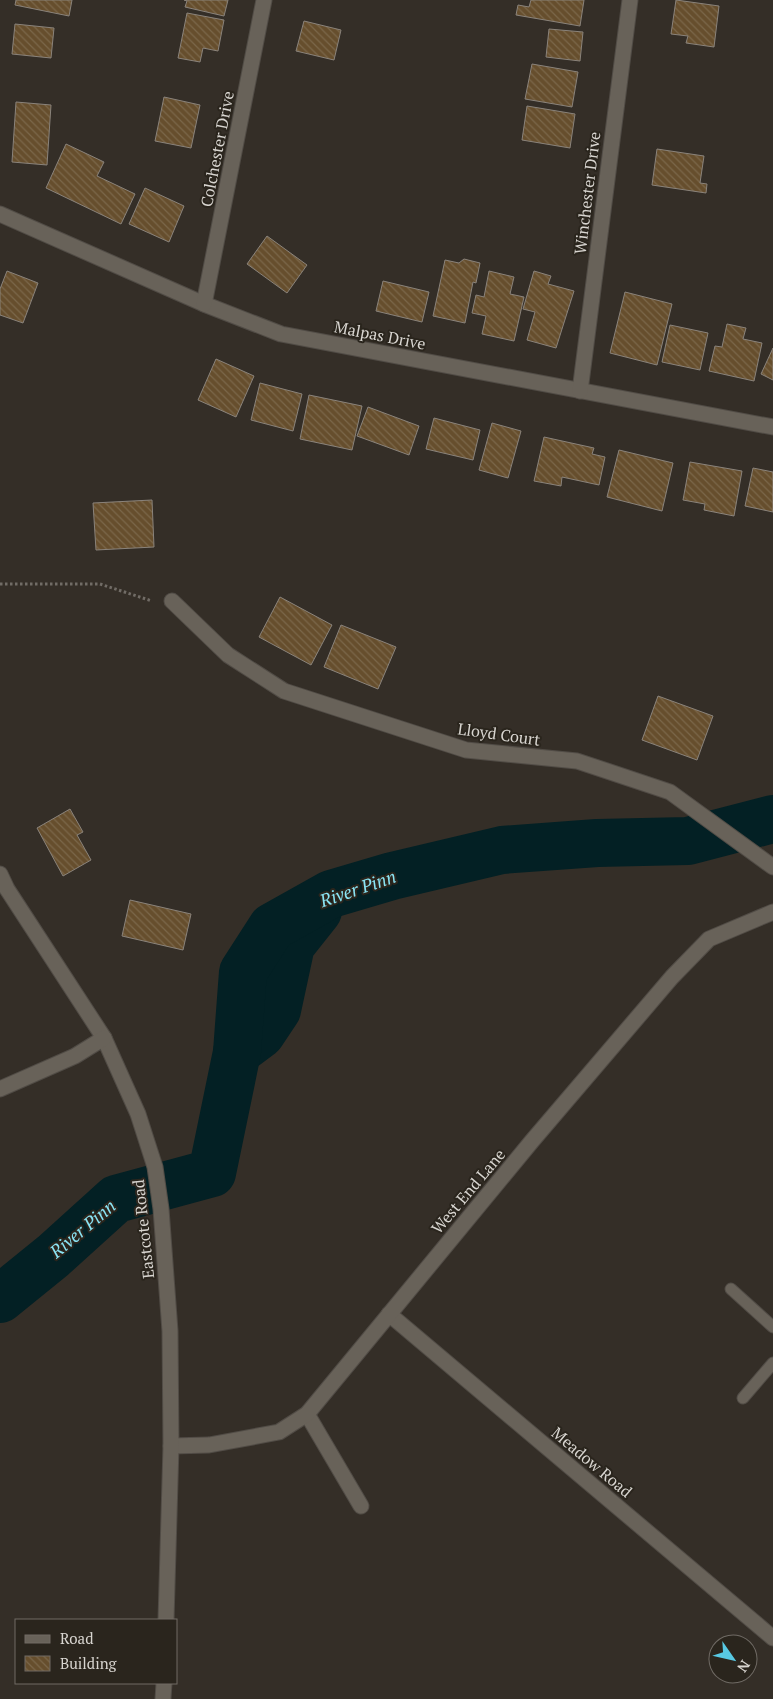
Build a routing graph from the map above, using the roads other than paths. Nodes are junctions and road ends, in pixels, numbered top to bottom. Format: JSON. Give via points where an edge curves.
{"nodes":[{"id":1,"x":264,"y":0,"type":"edge"},
{"id":2,"x":630,"y":0,"type":"edge"},
{"id":3,"x":0,"y":214,"type":"edge"},
{"id":4,"x":204,"y":304,"type":"junction"},
{"id":5,"x":580,"y":391,"type":"junction"},
{"id":6,"x":773,"y":427,"type":"edge"},
{"id":7,"x":172,"y":601,"type":"road end"},
{"id":8,"x":768,"y":863,"type":"edge"},
{"id":9,"x":0,"y":874,"type":"edge"},
{"id":10,"x":773,"y":912,"type":"edge"},
{"id":11,"x":104,"y":1038,"type":"junction"},
{"id":12,"x":0,"y":1089,"type":"edge"},
{"id":13,"x":730,"y":1289,"type":"dead end"},
{"id":14,"x":389,"y":1314,"type":"junction"},
{"id":15,"x":773,"y":1327,"type":"edge"},
{"id":16,"x":773,"y":1363,"type":"edge"},
{"id":17,"x":742,"y":1398,"type":"dead end"},
{"id":18,"x":307,"y":1414,"type":"junction"},
{"id":19,"x":171,"y":1446,"type":"junction"},
{"id":20,"x":362,"y":1506,"type":"dead end"},
{"id":21,"x":166,"y":1619,"type":"edge"},
{"id":22,"x":773,"y":1638,"type":"edge"},
{"id":23,"x":164,"y":1684,"type":"edge"},
{"id":24,"x":163,"y":1699,"type":"edge"}],
"edges":[{"from":1,"to":4,"type":"street","name":"Colchester Drive"},
{"from":2,"to":5,"type":"street","name":"Winchester Drive"},
{"from":3,"to":4,"type":"street","name":"Malpas Drive"},
{"from":4,"to":5,"type":"street","name":"Malpas Drive","via":[[281,334]]},
{"from":5,"to":6,"type":"street","name":"Malpas Drive"},
{"from":7,"to":8,"type":"street","name":"Lloyd Court","via":[[228,655],[284,691],[466,750],[577,761],[670,792]]},
{"from":9,"to":11,"type":"street","name":"Eastcote Road"},
{"from":10,"to":14,"type":"street","name":"West End Lane","via":[[709,939],[672,977]]},
{"from":11,"to":12,"type":"street","via":[[75,1056]]},
{"from":11,"to":19,"type":"street","name":"Eastcote Road","via":[[138,1114],[155,1167],[162,1209],[170,1331]]},
{"from":13,"to":15,"type":"lane"},
{"from":14,"to":18,"type":"street","name":"West End Lane"},
{"from":14,"to":22,"type":"street","name":"Meadow Road"},
{"from":16,"to":17,"type":"lane"},
{"from":18,"to":19,"type":"street","name":"West End Lane","via":[[279,1432],[210,1444]]},
{"from":18,"to":20,"type":"street"},
{"from":19,"to":21,"type":"street","name":"Eastcote Road"},
{"from":23,"to":24,"type":"street"}]}
